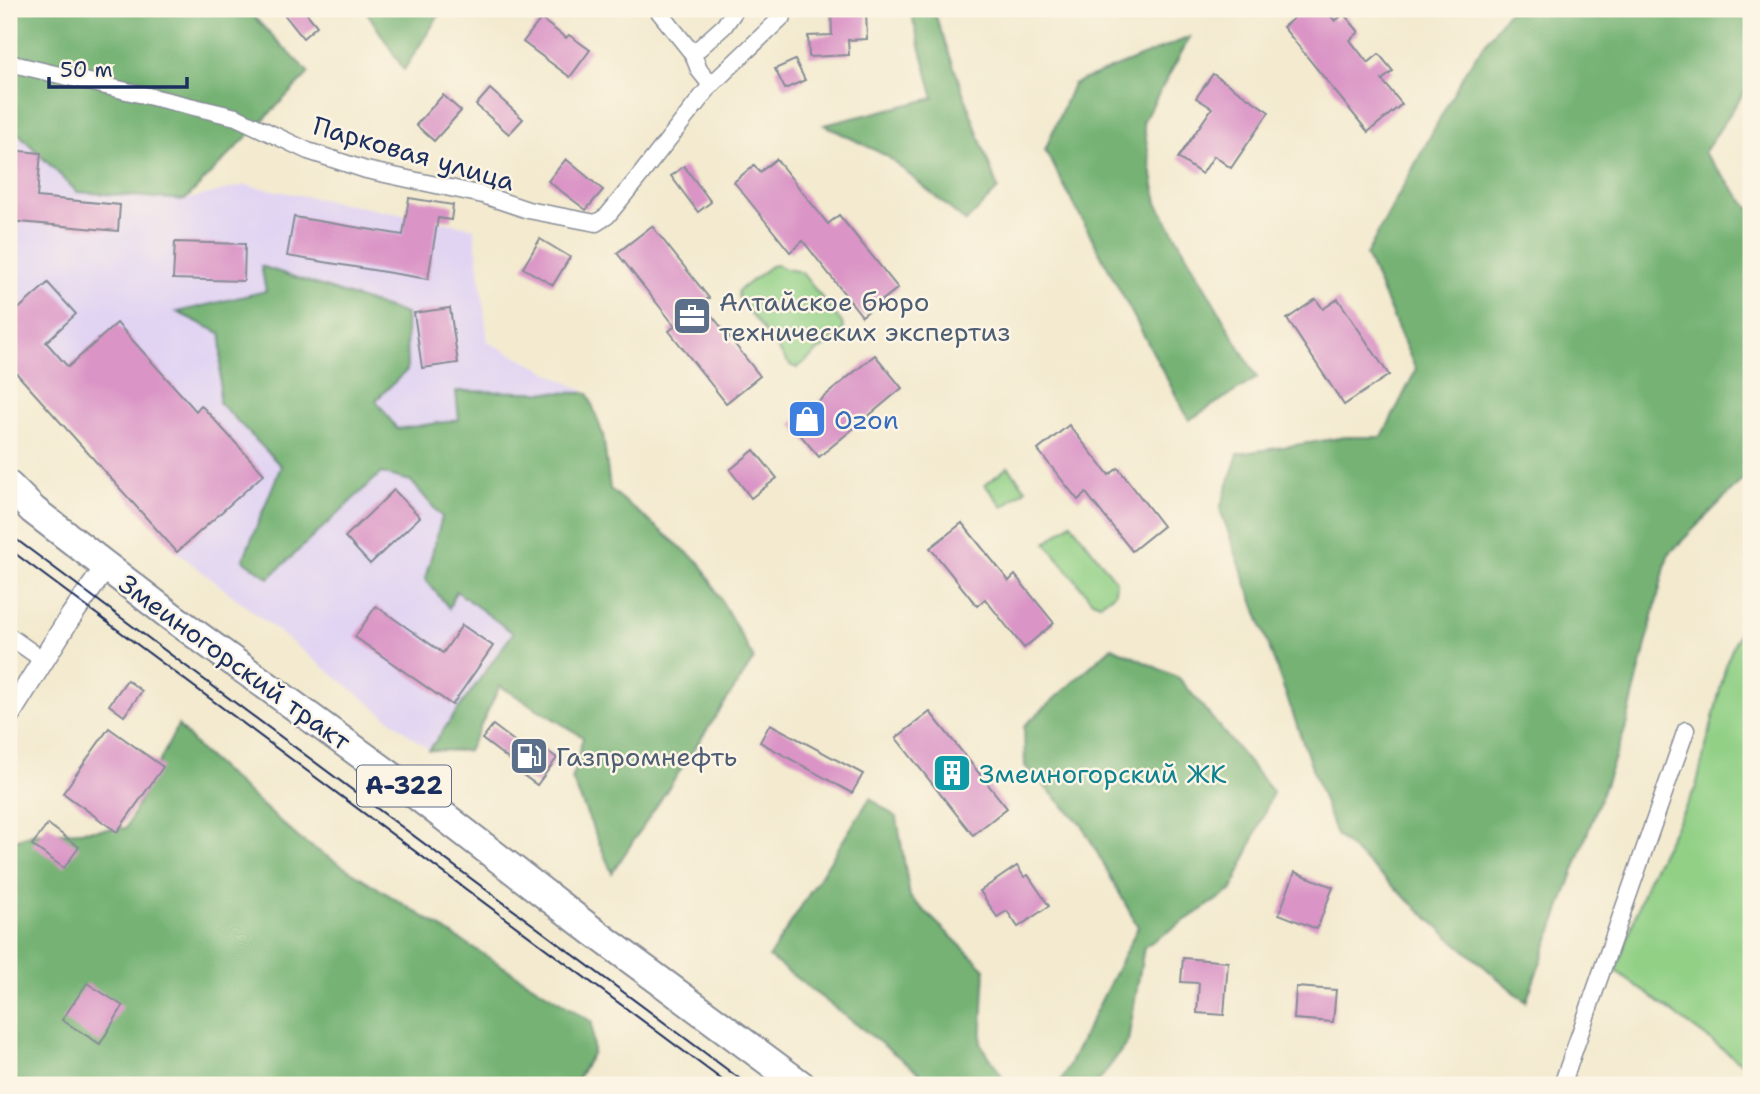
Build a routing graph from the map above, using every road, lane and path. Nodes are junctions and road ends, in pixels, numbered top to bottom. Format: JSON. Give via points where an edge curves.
{"nodes":[{"id":1,"x":657,"y":9,"type":"edge"},
{"id":2,"x":736,"y":9,"type":"edge"},
{"id":3,"x":783,"y":9,"type":"edge"},
{"id":4,"x":693,"y":54,"type":"junction"},
{"id":5,"x":9,"y":64,"type":"edge"},
{"id":6,"x":711,"y":85,"type":"junction"},
{"id":7,"x":9,"y":486,"type":"edge"},
{"id":8,"x":106,"y":567,"type":"junction"},
{"id":9,"x":9,"y":636,"type":"edge"},
{"id":10,"x":43,"y":660,"type":"junction"},
{"id":11,"x":9,"y":715,"type":"edge"},
{"id":12,"x":1686,"y":730,"type":"dead end"},
{"id":13,"x":801,"y":1085,"type":"edge"},
{"id":14,"x":1562,"y":1085,"type":"edge"}],
"edges":[{"from":1,"to":4,"type":"street"},
{"from":2,"to":4,"type":"street"},
{"from":3,"to":6,"type":"street","name":"Парковая улица","via":[[783,16]]},
{"from":4,"to":6,"type":"street"},
{"from":5,"to":6,"type":"street","name":"Парковая улица","via":[[236,117],[308,151],[366,170],[596,223],[607,216]]},
{"from":7,"to":8,"type":"highway","name":"Змеиногорский тракт","number":"А-322"},
{"from":8,"to":10,"type":"street"},
{"from":8,"to":13,"type":"highway","name":"Змеиногорский тракт","number":"А-322"},
{"from":9,"to":10,"type":"street"},
{"from":10,"to":11,"type":"street"},
{"from":12,"to":14,"type":"street"}]}
